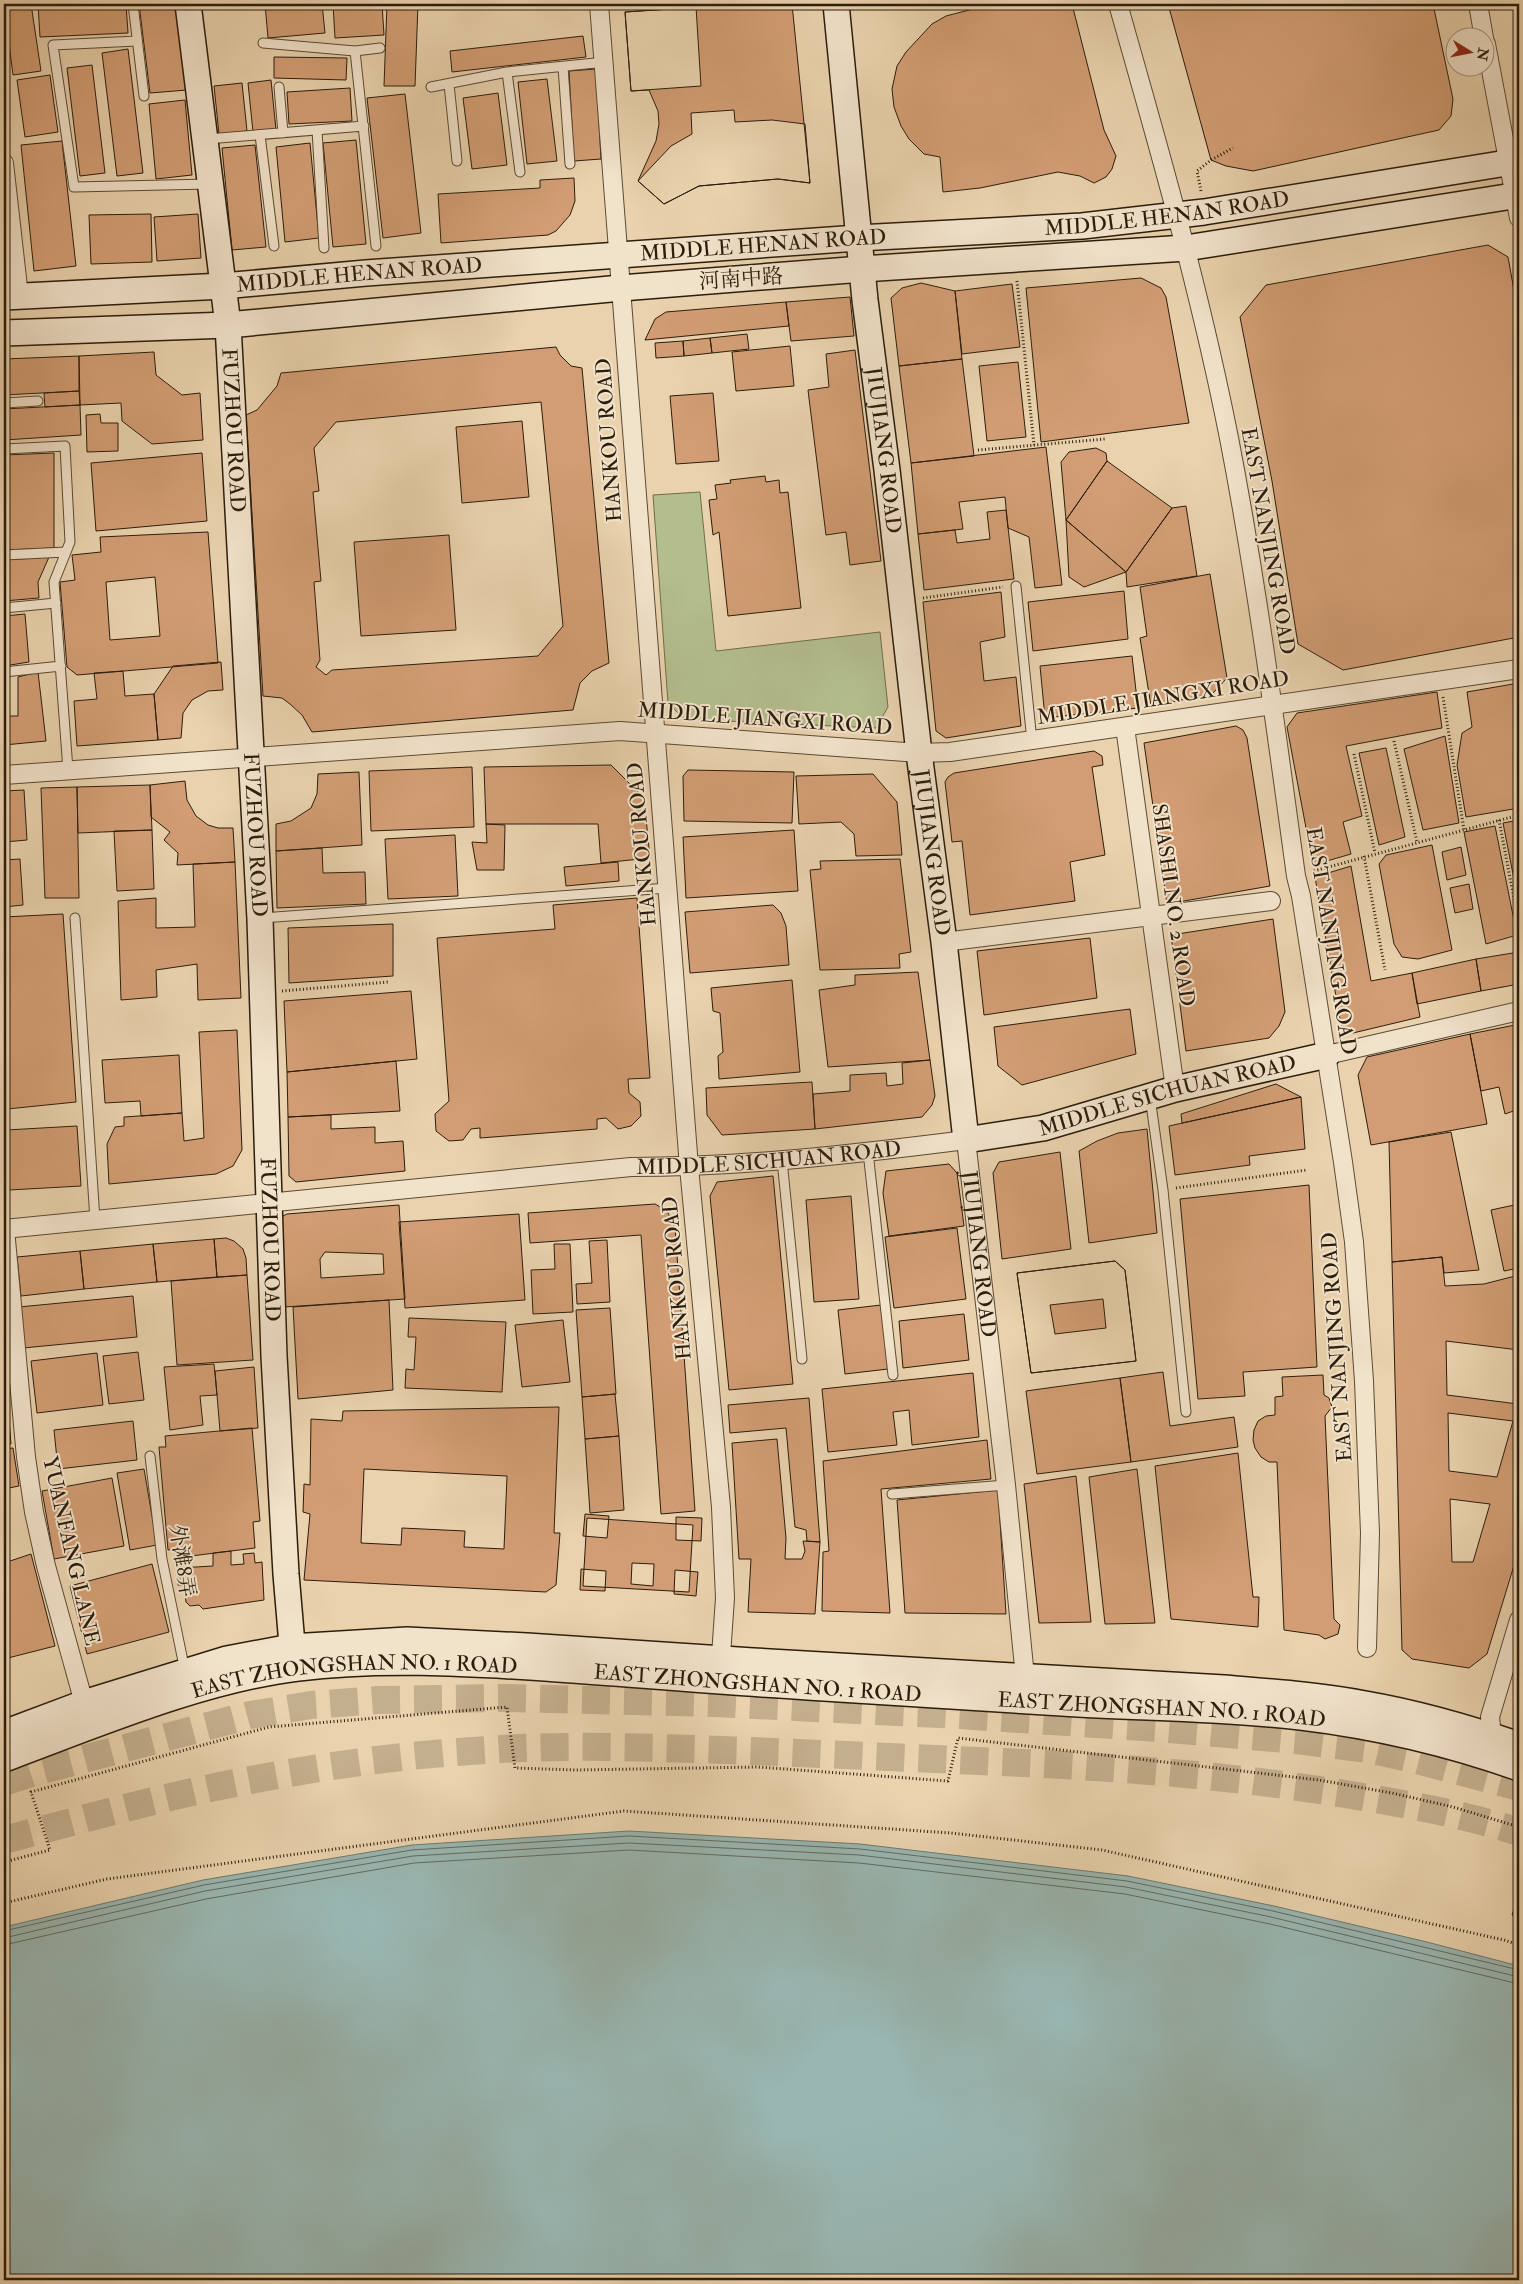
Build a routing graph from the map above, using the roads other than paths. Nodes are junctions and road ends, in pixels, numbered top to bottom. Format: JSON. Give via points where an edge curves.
{"nodes":[{"id":1,"x":133,"y":4,"type":"edge"},
{"id":2,"x":188,"y":4,"type":"edge"},
{"id":3,"x":599,"y":4,"type":"edge"},
{"id":4,"x":836,"y":4,"type":"edge"},
{"id":5,"x":1118,"y":4,"type":"edge"},
{"id":6,"x":1478,"y":4,"type":"edge"},
{"id":7,"x":1482,"y":28,"type":"edge"},
{"id":8,"x":137,"y":41,"type":"junction"},
{"id":9,"x":263,"y":44,"type":"dead end"},
{"id":10,"x":380,"y":48,"type":"dead end"},
{"id":11,"x":355,"y":51,"type":"junction"},
{"id":12,"x":605,"y":62,"type":"junction"},
{"id":13,"x":563,"y":66,"type":"junction"},
{"id":14,"x":507,"y":72,"type":"junction"},
{"id":15,"x":1494,"y":78,"type":"edge"},
{"id":16,"x":449,"y":84,"type":"junction"},
{"id":17,"x":279,"y":87,"type":"dead end"},
{"id":18,"x":431,"y":87,"type":"dead end"},
{"id":19,"x":144,"y":96,"type":"dead end"},
{"id":20,"x":364,"y":126,"type":"junction"},
{"id":21,"x":317,"y":130,"type":"junction"},
{"id":22,"x":283,"y":133,"type":"junction"},
{"id":23,"x":260,"y":135,"type":"junction"},
{"id":24,"x":205,"y":139,"type":"junction"},
{"id":25,"x":457,"y":161,"type":"dead end"},
{"id":26,"x":1514,"y":162,"type":"edge"},
{"id":27,"x":4,"y":163,"type":"edge"},
{"id":28,"x":570,"y":164,"type":"dead end"},
{"id":29,"x":520,"y":172,"type":"dead end"},
{"id":30,"x":210,"y":184,"type":"junction"},
{"id":31,"x":1518,"y":202,"type":"edge"},
{"id":32,"x":1178,"y":215,"type":"junction"},
{"id":33,"x":858,"y":238,"type":"junction"},
{"id":34,"x":274,"y":246,"type":"dead end"},
{"id":35,"x":376,"y":246,"type":"dead end"},
{"id":36,"x":324,"y":248,"type":"dead end"},
{"id":37,"x":1186,"y":248,"type":"junction"},
{"id":38,"x":618,"y":256,"type":"junction"},
{"id":39,"x":862,"y":269,"type":"junction"},
{"id":40,"x":223,"y":286,"type":"junction"},
{"id":41,"x":621,"y":288,"type":"junction"},
{"id":42,"x":11,"y":296,"type":"edge"},
{"id":43,"x":228,"y":325,"type":"junction"},
{"id":44,"x":4,"y":333,"type":"edge"},
{"id":45,"x":38,"y":400,"type":"dead end"},
{"id":46,"x":4,"y":403,"type":"edge"},
{"id":47,"x":4,"y":449,"type":"edge"},
{"id":48,"x":66,"y":552,"type":"junction"},
{"id":49,"x":4,"y":555,"type":"edge"},
{"id":50,"x":1016,"y":586,"type":"road end"},
{"id":51,"x":56,"y":603,"type":"junction"},
{"id":52,"x":4,"y":608,"type":"edge"},
{"id":53,"x":61,"y":666,"type":"junction"},
{"id":54,"x":1519,"y":669,"type":"edge"},
{"id":55,"x":4,"y":672,"type":"edge"},
{"id":56,"x":1273,"y":704,"type":"junction"},
{"id":57,"x":1125,"y":727,"type":"junction"},
{"id":58,"x":655,"y":734,"type":"junction"},
{"id":59,"x":1032,"y":741,"type":"junction"},
{"id":60,"x":919,"y":753,"type":"junction"},
{"id":61,"x":252,"y":759,"type":"junction"},
{"id":62,"x":68,"y":770,"type":"junction"},
{"id":63,"x":4,"y":775,"type":"edge"},
{"id":64,"x":668,"y":888,"type":"junction"},
{"id":65,"x":1272,"y":902,"type":"dead end"},
{"id":66,"x":1152,"y":917,"type":"junction"},
{"id":67,"x":75,"y":918,"type":"dead end"},
{"id":68,"x":260,"y":919,"type":"junction"},
{"id":69,"x":944,"y":942,"type":"junction"},
{"id":70,"x":1519,"y":1011,"type":"edge"},
{"id":71,"x":1327,"y":1055,"type":"junction"},
{"id":72,"x":1175,"y":1089,"type":"junction"},
{"id":73,"x":1150,"y":1096,"type":"junction"},
{"id":74,"x":966,"y":1140,"type":"junction"},
{"id":75,"x":868,"y":1152,"type":"junction"},
{"id":76,"x":782,"y":1160,"type":"junction"},
{"id":77,"x":689,"y":1167,"type":"junction"},
{"id":78,"x":268,"y":1202,"type":"junction"},
{"id":79,"x":95,"y":1220,"type":"junction"},
{"id":80,"x":4,"y":1229,"type":"edge"},
{"id":81,"x":802,"y":1359,"type":"dead end"},
{"id":82,"x":893,"y":1375,"type":"dead end"},
{"id":83,"x":1186,"y":1412,"type":"dead end"},
{"id":84,"x":150,"y":1456,"type":"dead end"},
{"id":85,"x":1006,"y":1485,"type":"junction"},
{"id":86,"x":892,"y":1494,"type":"dead end"},
{"id":87,"x":1519,"y":1620,"type":"edge"},
{"id":88,"x":1368,"y":1648,"type":"dead end"},
{"id":89,"x":292,"y":1658,"type":"junction"},
{"id":90,"x":720,"y":1670,"type":"junction"},
{"id":91,"x":185,"y":1671,"type":"junction"},
{"id":92,"x":1026,"y":1689,"type":"junction"},
{"id":93,"x":84,"y":1703,"type":"junction"},
{"id":94,"x":4,"y":1732,"type":"edge"},
{"id":95,"x":1492,"y":1736,"type":"junction"},
{"id":96,"x":1519,"y":1745,"type":"edge"},
{"id":97,"x":4,"y":1759,"type":"edge"},
{"id":98,"x":1519,"y":1768,"type":"edge"}],
"edges":[{"from":1,"to":8,"type":"lane"},
{"from":2,"to":24,"type":"main road","name":"FUZHOU ROAD"},
{"from":3,"to":12,"type":"street","name":"HANKOU ROAD"},
{"from":4,"to":33,"type":"main road","name":"JIUJIANG ROAD"},
{"from":5,"to":32,"type":"street","name":"EAST NANJING ROAD"},
{"from":6,"to":7,"type":"street"},
{"from":8,"to":19,"type":"lane"},
{"from":8,"to":30,"type":"lane","via":[[53,45],[74,187]]},
{"from":9,"to":11,"type":"lane"},
{"from":10,"to":11,"type":"lane"},
{"from":11,"to":20,"type":"lane"},
{"from":12,"to":13,"type":"lane"},
{"from":12,"to":38,"type":"street","name":"HANKOU ROAD"},
{"from":13,"to":14,"type":"lane"},
{"from":13,"to":28,"type":"lane"},
{"from":14,"to":16,"type":"lane"},
{"from":14,"to":29,"type":"lane"},
{"from":15,"to":26,"type":"street"},
{"from":16,"to":18,"type":"lane"},
{"from":16,"to":25,"type":"lane"},
{"from":17,"to":22,"type":"lane"},
{"from":20,"to":21,"type":"lane"},
{"from":20,"to":35,"type":"lane"},
{"from":21,"to":22,"type":"lane"},
{"from":21,"to":36,"type":"lane"},
{"from":22,"to":23,"type":"lane"},
{"from":23,"to":24,"type":"lane"},
{"from":23,"to":34,"type":"lane"},
{"from":24,"to":30,"type":"main road","name":"FUZHOU ROAD"},
{"from":26,"to":31,"type":"street"},
{"from":26,"to":32,"type":"main road","name":"MIDDLE HENAN ROAD"},
{"from":27,"to":42,"type":"street"},
{"from":30,"to":40,"type":"main road","name":"FUZHOU ROAD"},
{"from":31,"to":37,"type":"main road","name":"MIDDLE HENAN ROAD"},
{"from":32,"to":33,"type":"main road","name":"MIDDLE HENAN ROAD","via":[[1082,226]]},
{"from":32,"to":37,"type":"street","name":"EAST NANJING ROAD"},
{"from":33,"to":38,"type":"main road","name":"MIDDLE HENAN ROAD"},
{"from":33,"to":39,"type":"main road","name":"JIUJIANG ROAD"},
{"from":37,"to":39,"type":"main road","name":"MIDDLE HENAN ROAD"},
{"from":37,"to":56,"type":"street","name":"EAST NANJING ROAD","via":[[1229,438]]},
{"from":38,"to":40,"type":"main road","name":"MIDDLE HENAN ROAD"},
{"from":38,"to":41,"type":"street","name":"HANKOU ROAD"},
{"from":39,"to":41,"type":"main road","name":"河南中路"},
{"from":39,"to":60,"type":"main road","name":"JIUJIANG ROAD"},
{"from":40,"to":42,"type":"main road","name":"MIDDLE HENAN ROAD"},
{"from":40,"to":43,"type":"main road","name":"FUZHOU ROAD"},
{"from":41,"to":43,"type":"main road","name":"MIDDLE HENAN ROAD"},
{"from":41,"to":58,"type":"street","name":"HANKOU ROAD"},
{"from":43,"to":44,"type":"main road","name":"MIDDLE HENAN ROAD"},
{"from":43,"to":61,"type":"main road","name":"FUZHOU ROAD"},
{"from":45,"to":46,"type":"lane"},
{"from":47,"to":48,"type":"lane","via":[[65,446],[70,542]]},
{"from":48,"to":49,"type":"lane"},
{"from":48,"to":51,"type":"lane","via":[[54,582]]},
{"from":50,"to":59,"type":"lane"},
{"from":51,"to":52,"type":"lane"},
{"from":51,"to":53,"type":"lane"},
{"from":53,"to":55,"type":"lane"},
{"from":53,"to":62,"type":"lane"},
{"from":54,"to":56,"type":"street","name":"MIDDLE JIANGXI ROAD"},
{"from":56,"to":57,"type":"street","name":"MIDDLE JIANGXI ROAD"},
{"from":56,"to":71,"type":"street","name":"EAST NANJING ROAD","via":[[1296,876]]},
{"from":57,"to":59,"type":"street","name":"MIDDLE JIANGXI ROAD"},
{"from":57,"to":66,"type":"street","name":"SHASHI NO. 2 ROAD"},
{"from":58,"to":60,"type":"street","name":"MIDDLE JIANGXI ROAD"},
{"from":58,"to":61,"type":"street","name":"MIDDLE JIANGXI ROAD","via":[[620,732]]},
{"from":58,"to":64,"type":"street","name":"HANKOU ROAD"},
{"from":59,"to":60,"type":"street","name":"MIDDLE JIANGXI ROAD"},
{"from":60,"to":69,"type":"main road","name":"JIUJIANG ROAD"},
{"from":61,"to":62,"type":"street","name":"MIDDLE JIANGXI ROAD"},
{"from":61,"to":68,"type":"main road","name":"FUZHOU ROAD"},
{"from":62,"to":63,"type":"street","name":"MIDDLE JIANGXI ROAD"},
{"from":64,"to":68,"type":"lane"},
{"from":64,"to":77,"type":"street","name":"HANKOU ROAD"},
{"from":65,"to":66,"type":"street"},
{"from":66,"to":69,"type":"street"},
{"from":66,"to":72,"type":"street","name":"SHASHI NO. 2 ROAD"},
{"from":67,"to":79,"type":"lane"},
{"from":68,"to":78,"type":"main road","name":"FUZHOU ROAD"},
{"from":69,"to":74,"type":"main road","name":"JIUJIANG ROAD"},
{"from":70,"to":71,"type":"street","name":"MIDDLE SICHUAN ROAD"},
{"from":71,"to":72,"type":"main road","name":"MIDDLE SICHUAN ROAD"},
{"from":71,"to":88,"type":"street","name":"EAST NANJING ROAD","via":[[1354,1242],[1363,1372],[1370,1533]]},
{"from":72,"to":73,"type":"main road","name":"MIDDLE SICHUAN ROAD"},
{"from":73,"to":74,"type":"main road","name":"MIDDLE SICHUAN ROAD","via":[[1043,1128]]},
{"from":73,"to":83,"type":"lane"},
{"from":74,"to":75,"type":"street","name":"MIDDLE SICHUAN ROAD"},
{"from":74,"to":85,"type":"street","name":"JIUJIANG ROAD"},
{"from":75,"to":76,"type":"street","name":"MIDDLE SICHUAN ROAD"},
{"from":75,"to":82,"type":"lane"},
{"from":76,"to":77,"type":"street","name":"MIDDLE SICHUAN ROAD"},
{"from":76,"to":81,"type":"lane"},
{"from":77,"to":78,"type":"street","name":"MIDDLE SICHUAN ROAD","via":[[631,1167]]},
{"from":77,"to":90,"type":"street","name":"HANKOU ROAD","via":[[721,1507],[725,1598]]},
{"from":78,"to":79,"type":"street","name":"MIDDLE SICHUAN ROAD"},
{"from":78,"to":89,"type":"main road","name":"FUZHOU ROAD"},
{"from":79,"to":80,"type":"street","name":"MIDDLE SICHUAN ROAD"},
{"from":80,"to":93,"type":"street","name":"YUANFANG LANE","via":[[34,1512]]},
{"from":84,"to":91,"type":"lane","name":"外滩8弄","via":[[162,1559]]},
{"from":85,"to":86,"type":"lane"},
{"from":85,"to":92,"type":"street","name":"JIUJIANG ROAD"},
{"from":87,"to":95,"type":"street","via":[[1490,1717]]},
{"from":89,"to":90,"type":"main road","name":"EAST ZHONGSHAN NO. 1 ROAD","via":[[337,1664],[406,1662]]},
{"from":89,"to":91,"type":"main road","name":"EAST ZHONGSHAN NO. 1 ROAD","via":[[226,1659]]},
{"from":89,"to":97,"type":"main road","name":"EAST ZHONGSHAN NO. 1 ROAD"},
{"from":90,"to":92,"type":"main road","name":"EAST ZHONGSHAN NO. 1 ROAD"},
{"from":91,"to":93,"type":"main road","name":"EAST ZHONGSHAN NO. 1 ROAD"},
{"from":92,"to":95,"type":"main road","name":"EAST ZHONGSHAN NO. 1 ROAD","via":[[1302,1695],[1382,1707]]},
{"from":92,"to":98,"type":"main road","name":"EAST ZHONGSHAN NO. 1 ROAD","via":[[1362,1726],[1488,1757]]},
{"from":93,"to":94,"type":"main road","name":"EAST ZHONGSHAN NO. 1 ROAD"},
{"from":95,"to":96,"type":"main road","name":"EAST ZHONGSHAN NO. 1 ROAD"}]}
